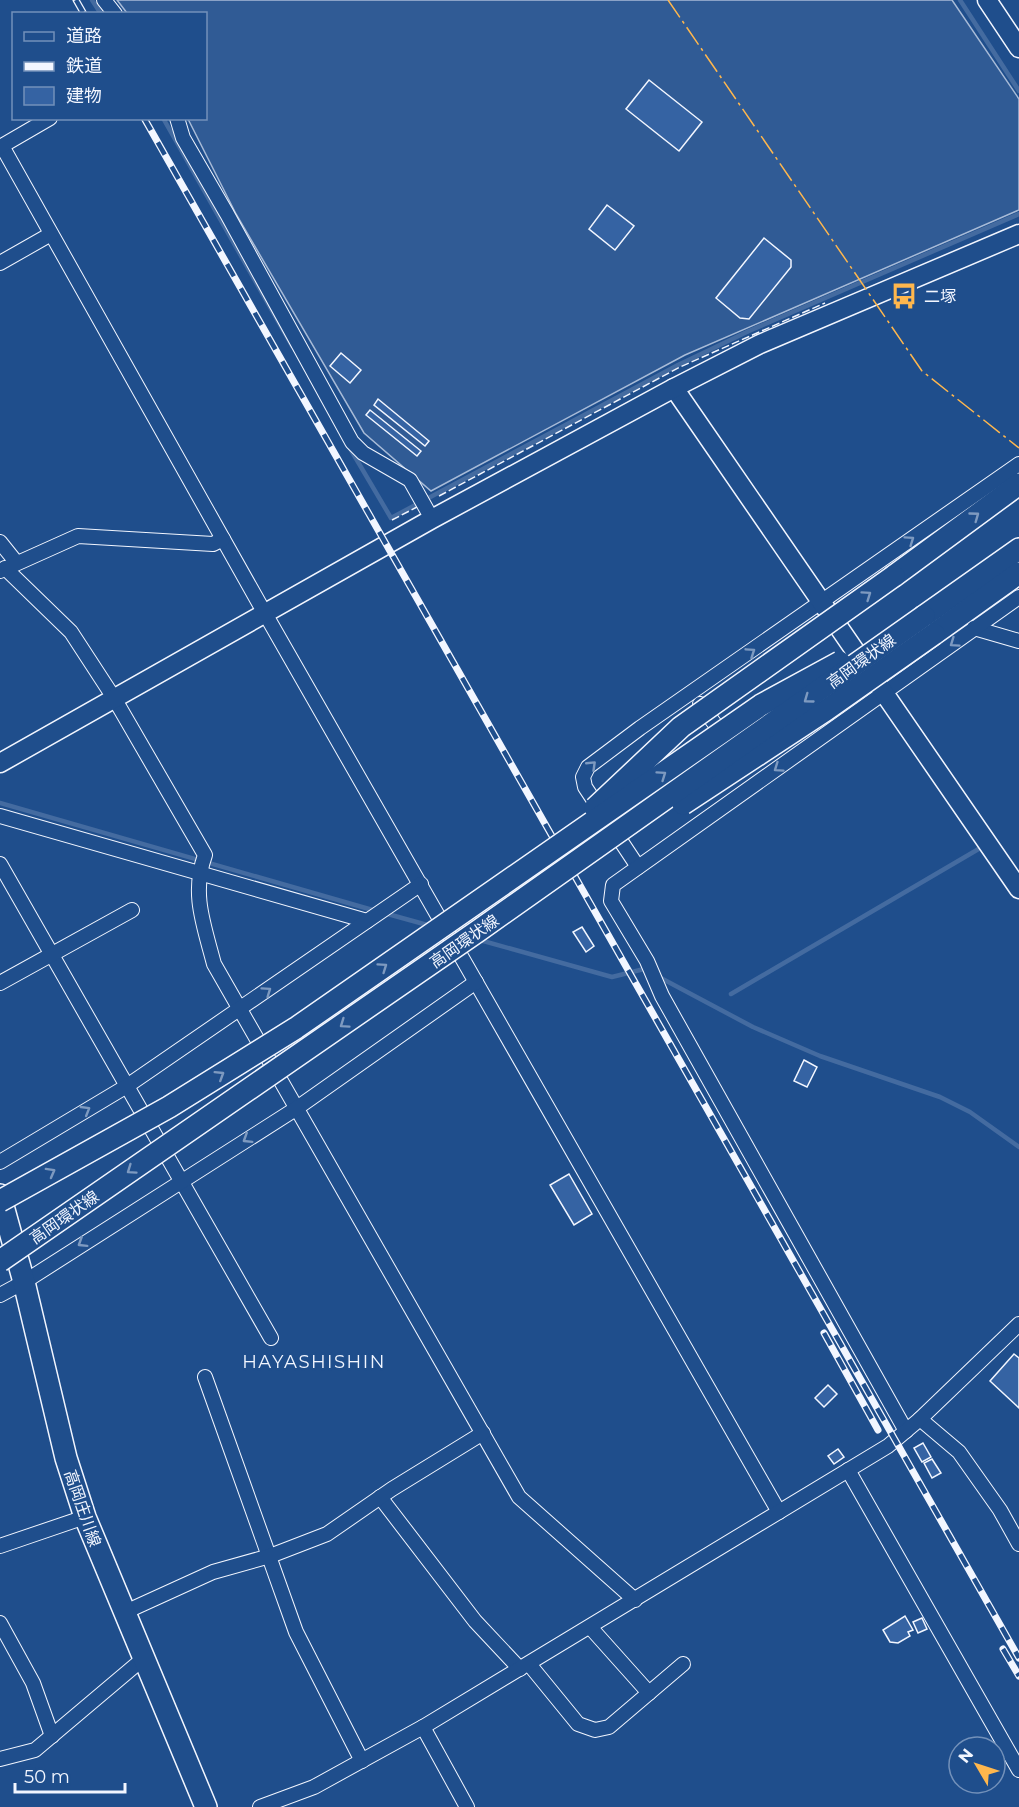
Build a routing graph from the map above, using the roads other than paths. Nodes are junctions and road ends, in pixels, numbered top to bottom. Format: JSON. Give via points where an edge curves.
{"nodes":[{"id":1,"x":104,"y":0,"type":"edge"},
{"id":2,"x":987,"y":0,"type":"edge"},
{"id":3,"x":113,"y":12,"type":"edge"},
{"id":4,"x":1019,"y":48,"type":"edge"},
{"id":5,"x":48,"y":120,"type":"edge"},
{"id":6,"x":178,"y":120,"type":"edge"},
{"id":7,"x":1,"y":147,"type":"edge"},
{"id":8,"x":51,"y":234,"type":"junction"},
{"id":9,"x":1019,"y":234,"type":"edge"},
{"id":10,"x":0,"y":263,"type":"edge"},
{"id":11,"x":674,"y":388,"type":"junction"},
{"id":12,"x":1019,"y":464,"type":"edge"},
{"id":13,"x":1019,"y":484,"type":"edge"},
{"id":14,"x":432,"y":519,"type":"junction"},
{"id":15,"x":223,"y":538,"type":"junction"},
{"id":16,"x":0,"y":542,"type":"edge"},
{"id":17,"x":1019,"y":549,"type":"edge"},
{"id":18,"x":7,"y":567,"type":"edge"},
{"id":19,"x":1019,"y":573,"type":"edge"},
{"id":20,"x":1019,"y":597,"type":"edge"},
{"id":21,"x":822,"y":603,"type":"junction"},
{"id":22,"x":266,"y":612,"type":"junction"},
{"id":23,"x":929,"y":625,"type":"junction"},
{"id":24,"x":974,"y":628,"type":"junction"},
{"id":25,"x":1019,"y":640,"type":"edge"},
{"id":26,"x":692,"y":692,"type":"junction"},
{"id":27,"x":884,"y":692,"type":"junction"},
{"id":28,"x":114,"y":699,"type":"junction"},
{"id":29,"x":0,"y":763,"type":"edge"},
{"id":30,"x":758,"y":782,"type":"junction"},
{"id":31,"x":0,"y":816,"type":"edge"},
{"id":32,"x":545,"y":856,"type":"junction"},
{"id":33,"x":0,"y":864,"type":"edge"},
{"id":34,"x":202,"y":865,"type":"junction"},
{"id":35,"x":638,"y":867,"type":"junction"},
{"id":36,"x":421,"y":884,"type":"junction"},
{"id":37,"x":1019,"y":889,"type":"edge"},
{"id":38,"x":132,"y":910,"type":"dead end"},
{"id":39,"x":367,"y":921,"type":"junction"},
{"id":40,"x":53,"y":956,"type":"junction"},
{"id":41,"x":476,"y":982,"type":"junction"},
{"id":42,"x":0,"y":984,"type":"edge"},
{"id":43,"x":241,"y":1010,"type":"junction"},
{"id":44,"x":127,"y":1086,"type":"junction"},
{"id":45,"x":297,"y":1108,"type":"junction"},
{"id":46,"x":0,"y":1162,"type":"edge"},
{"id":47,"x":182,"y":1181,"type":"junction"},
{"id":48,"x":0,"y":1196,"type":"edge"},
{"id":49,"x":0,"y":1201,"type":"edge"},
{"id":50,"x":0,"y":1261,"type":"edge"},
{"id":51,"x":24,"y":1282,"type":"junction"},
{"id":52,"x":0,"y":1295,"type":"edge"},
{"id":53,"x":1019,"y":1324,"type":"edge"},
{"id":54,"x":271,"y":1338,"type":"dead end"},
{"id":55,"x":205,"y":1377,"type":"dead end"},
{"id":56,"x":920,"y":1419,"type":"junction"},
{"id":57,"x":906,"y":1431,"type":"junction"},
{"id":58,"x":483,"y":1434,"type":"junction"},
{"id":59,"x":848,"y":1470,"type":"junction"},
{"id":60,"x":380,"y":1497,"type":"junction"},
{"id":61,"x":779,"y":1512,"type":"junction"},
{"id":62,"x":85,"y":1517,"type":"junction"},
{"id":63,"x":1014,"y":1525,"type":"edge"},
{"id":64,"x":1019,"y":1544,"type":"edge"},
{"id":65,"x":0,"y":1546,"type":"edge"},
{"id":66,"x":270,"y":1556,"type":"junction"},
{"id":67,"x":635,"y":1600,"type":"junction"},
{"id":68,"x":123,"y":1613,"type":"junction"},
{"id":69,"x":0,"y":1623,"type":"edge"},
{"id":70,"x":590,"y":1627,"type":"junction"},
{"id":71,"x":144,"y":1658,"type":"junction"},
{"id":72,"x":683,"y":1664,"type":"dead end"},
{"id":73,"x":524,"y":1666,"type":"junction"},
{"id":74,"x":649,"y":1693,"type":"junction"},
{"id":75,"x":423,"y":1727,"type":"junction"},
{"id":76,"x":52,"y":1736,"type":"junction"},
{"id":77,"x":0,"y":1759,"type":"edge"},
{"id":78,"x":362,"y":1761,"type":"junction"},
{"id":79,"x":1019,"y":1770,"type":"edge"},
{"id":80,"x":206,"y":1807,"type":"edge"},
{"id":81,"x":260,"y":1807,"type":"edge"},
{"id":82,"x":467,"y":1807,"type":"edge"}],
"edges":[{"from":1,"to":3,"type":"street"},
{"from":2,"to":4,"type":"street"},
{"from":5,"to":7,"type":"street"},
{"from":6,"to":14,"type":"street","via":[[183,138],[352,442],[363,453],[410,480]]},
{"from":7,"to":8,"type":"street"},
{"from":8,"to":10,"type":"street"},
{"from":8,"to":15,"type":"street"},
{"from":9,"to":11,"type":"street","via":[[760,344]]},
{"from":11,"to":14,"type":"street"},
{"from":11,"to":21,"type":"street"},
{"from":21,"to":12,"type":"street","one_way":true},
{"from":32,"to":13,"type":"main road","one_way":true,"bridge":true,"via":[[681,727]]},
{"from":14,"to":22,"type":"street"},
{"from":15,"to":18,"type":"street","via":[[213,544],[78,536]]},
{"from":15,"to":22,"type":"street"},
{"from":16,"to":18,"type":"street"},
{"from":17,"to":23,"type":"main road","name":"高岡環状線"},
{"from":18,"to":28,"type":"street","via":[[71,632]]},
{"from":19,"to":23,"type":"main road"},
{"from":20,"to":24,"type":"street"},
{"from":26,"to":21,"type":"street","one_way":true},
{"from":21,"to":27,"type":"street"},
{"from":22,"to":28,"type":"street"},
{"from":22,"to":36,"type":"street"},
{"from":32,"to":23,"type":"main road","name":"高岡環状線","one_way":true,"bridge":true,"via":[[760,705]]},
{"from":23,"to":50,"type":"main road","name":"高岡環状線","one_way":true,"bridge":true},
{"from":24,"to":25,"type":"street"},
{"from":24,"to":27,"type":"street","one_way":true},
{"from":26,"to":30,"type":"street"},
{"from":35,"to":26,"type":"street","one_way":true,"via":[[585,788],[583,777],[588,767]]},
{"from":27,"to":30,"type":"street","one_way":true},
{"from":27,"to":37,"type":"street"},
{"from":28,"to":29,"type":"street"},
{"from":28,"to":34,"type":"street"},
{"from":30,"to":35,"type":"street"},
{"from":31,"to":34,"type":"street"},
{"from":49,"to":32,"type":"main road","name":"高岡環状線","one_way":true,"bridge":true,"via":[[169,1107],[296,1028]]},
{"from":33,"to":40,"type":"street"},
{"from":34,"to":39,"type":"street"},
{"from":34,"to":43,"type":"street","via":[[197,894],[214,964]]},
{"from":35,"to":57,"type":"street","via":[[613,885],[611,901]]},
{"from":36,"to":39,"type":"street"},
{"from":36,"to":41,"type":"street"},
{"from":38,"to":40,"type":"street"},
{"from":43,"to":39,"type":"street","one_way":true},
{"from":40,"to":42,"type":"street"},
{"from":40,"to":44,"type":"street"},
{"from":41,"to":45,"type":"street"},
{"from":41,"to":61,"type":"street"},
{"from":43,"to":44,"type":"street"},
{"from":43,"to":45,"type":"street"},
{"from":46,"to":44,"type":"street","one_way":true},
{"from":44,"to":47,"type":"street"},
{"from":45,"to":47,"type":"street","one_way":true},
{"from":45,"to":58,"type":"street"},
{"from":47,"to":51,"type":"street","one_way":true},
{"from":47,"to":54,"type":"street"},
{"from":48,"to":51,"type":"main road","name":"高岡庄川線"},
{"from":51,"to":52,"type":"street"},
{"from":51,"to":62,"type":"main road","name":"高岡庄川線","via":[[66,1458]]},
{"from":53,"to":56,"type":"street"},
{"from":55,"to":66,"type":"street"},
{"from":56,"to":57,"type":"street"},
{"from":56,"to":63,"type":"street","via":[[959,1452]]},
{"from":57,"to":59,"type":"street"},
{"from":58,"to":60,"type":"street"},
{"from":58,"to":67,"type":"street","via":[[519,1497]]},
{"from":59,"to":61,"type":"street"},
{"from":59,"to":79,"type":"street"},
{"from":60,"to":66,"type":"street","via":[[327,1534]]},
{"from":60,"to":73,"type":"street","via":[[475,1621]]},
{"from":61,"to":67,"type":"street"},
{"from":62,"to":65,"type":"street"},
{"from":62,"to":68,"type":"main road","name":"高岡庄川線"},
{"from":63,"to":64,"type":"street"},
{"from":66,"to":68,"type":"street","via":[[213,1572]]},
{"from":66,"to":78,"type":"street","via":[[296,1632]]},
{"from":67,"to":70,"type":"street"},
{"from":68,"to":71,"type":"main road","name":"高岡庄川線"},
{"from":69,"to":76,"type":"street","via":[[33,1683]]},
{"from":70,"to":73,"type":"street"},
{"from":70,"to":74,"type":"street"},
{"from":71,"to":76,"type":"street"},
{"from":71,"to":80,"type":"main road","name":"高岡庄川線"},
{"from":72,"to":74,"type":"street"},
{"from":73,"to":74,"type":"street","via":[[578,1724],[595,1731],[609,1726]]},
{"from":73,"to":75,"type":"street"},
{"from":75,"to":78,"type":"street"},
{"from":75,"to":82,"type":"street"},
{"from":76,"to":77,"type":"street","via":[[35,1750]]},
{"from":78,"to":81,"type":"street","via":[[314,1787]]}]}
